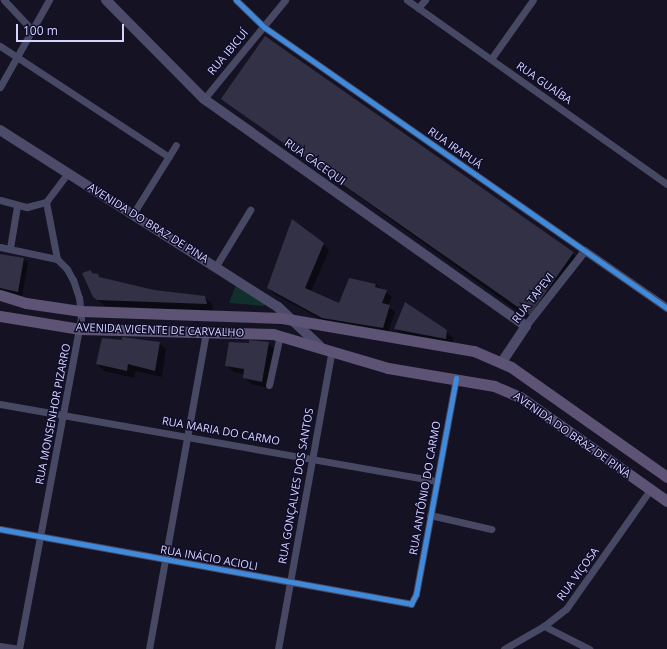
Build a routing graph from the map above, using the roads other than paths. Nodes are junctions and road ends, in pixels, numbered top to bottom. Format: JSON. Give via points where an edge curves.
{"nodes":[{"id":1,"x":4,"y":0,"type":"edge"},
{"id":2,"x":49,"y":0,"type":"edge"},
{"id":3,"x":106,"y":0,"type":"edge"},
{"id":4,"x":236,"y":0,"type":"edge"},
{"id":5,"x":285,"y":0,"type":"edge"},
{"id":6,"x":407,"y":0,"type":"edge"},
{"id":7,"x":425,"y":0,"type":"edge"},
{"id":8,"x":533,"y":0,"type":"edge"},
{"id":9,"x":418,"y":8,"type":"junction"},
{"id":10,"x":264,"y":27,"type":"junction"},
{"id":11,"x":32,"y":30,"type":"junction"},
{"id":12,"x":0,"y":46,"type":"edge"},
{"id":13,"x":19,"y":58,"type":"junction"},
{"id":14,"x":491,"y":59,"type":"junction"},
{"id":15,"x":0,"y":87,"type":"edge"},
{"id":16,"x":204,"y":99,"type":"junction"},
{"id":17,"x":0,"y":130,"type":"edge"},
{"id":18,"x":176,"y":145,"type":"dead end"},
{"id":19,"x":169,"y":157,"type":"junction"},
{"id":20,"x":68,"y":173,"type":"junction"},
{"id":21,"x":667,"y":184,"type":"edge"},
{"id":22,"x":0,"y":200,"type":"edge"},
{"id":23,"x":46,"y":202,"type":"junction"},
{"id":24,"x":17,"y":206,"type":"junction"},
{"id":25,"x":250,"y":210,"type":"dead end"},
{"id":26,"x":133,"y":214,"type":"junction"},
{"id":27,"x":0,"y":247,"type":"edge"},
{"id":28,"x":10,"y":248,"type":"junction"},
{"id":29,"x":585,"y":251,"type":"junction"},
{"id":30,"x":57,"y":259,"type":"junction"},
{"id":31,"x":216,"y":266,"type":"junction"},
{"id":32,"x":0,"y":295,"type":"edge"},
{"id":33,"x":667,"y":308,"type":"edge"},
{"id":34,"x":81,"y":311,"type":"junction"},
{"id":35,"x":0,"y":316,"type":"edge"},
{"id":36,"x":294,"y":320,"type":"junction"},
{"id":37,"x":526,"y":326,"type":"junction"},
{"id":38,"x":80,"y":329,"type":"junction"},
{"id":39,"x":206,"y":331,"type":"junction"},
{"id":40,"x":280,"y":335,"type":"junction"},
{"id":41,"x":320,"y":346,"type":"junction"},
{"id":42,"x":332,"y":350,"type":"junction"},
{"id":43,"x":502,"y":362,"type":"junction"},
{"id":44,"x":456,"y":378,"type":"junction"},
{"id":45,"x":269,"y":385,"type":"dead end"},
{"id":46,"x":0,"y":404,"type":"edge"},
{"id":47,"x":64,"y":417,"type":"junction"},
{"id":48,"x":188,"y":436,"type":"junction"},
{"id":49,"x":311,"y":458,"type":"junction"},
{"id":50,"x":667,"y":477,"type":"edge"},
{"id":51,"x":437,"y":480,"type":"junction"},
{"id":52,"x":650,"y":490,"type":"junction"},
{"id":53,"x":667,"y":501,"type":"edge"},
{"id":54,"x":430,"y":515,"type":"junction"},
{"id":55,"x":0,"y":529,"type":"edge"},
{"id":56,"x":491,"y":529,"type":"dead end"},
{"id":57,"x":41,"y":536,"type":"junction"},
{"id":58,"x":166,"y":561,"type":"junction"},
{"id":59,"x":291,"y":582,"type":"junction"},
{"id":60,"x":413,"y":602,"type":"joint"},
{"id":61,"x":544,"y":626,"type":"junction"},
{"id":62,"x":0,"y":646,"type":"edge"},
{"id":63,"x":19,"y":649,"type":"edge"},
{"id":64,"x":149,"y":649,"type":"edge"},
{"id":65,"x":278,"y":649,"type":"edge"},
{"id":66,"x":504,"y":649,"type":"edge"},
{"id":67,"x":589,"y":649,"type":"edge"}],
"edges":[{"from":1,"to":11,"type":"street"},
{"from":2,"to":11,"type":"street"},
{"from":3,"to":16,"type":"main road","name":"RUA CACEQUI"},
{"from":4,"to":10,"type":"street","name":"RUA IRAPUÁ"},
{"from":5,"to":10,"type":"street","name":"RUA IBICUÍ"},
{"from":6,"to":9,"type":"street","name":"RUA GUAÍBA"},
{"from":7,"to":9,"type":"street"},
{"from":8,"to":14,"type":"street"},
{"from":9,"to":14,"type":"street","name":"RUA GUAÍBA"},
{"from":10,"to":16,"type":"street","name":"RUA IBICUÍ"},
{"from":10,"to":29,"type":"street","name":"RUA IRAPUÁ"},
{"from":11,"to":13,"type":"street"},
{"from":12,"to":13,"type":"street"},
{"from":13,"to":15,"type":"street"},
{"from":13,"to":19,"type":"street"},
{"from":14,"to":21,"type":"street","name":"RUA GUAÍBA"},
{"from":16,"to":37,"type":"main road","name":"RUA CACEQUI"},
{"from":17,"to":20,"type":"main road","name":"AVENIDA DO BRAZ DE PINA"},
{"from":18,"to":19,"type":"street"},
{"from":19,"to":26,"type":"street"},
{"from":20,"to":23,"type":"street"},
{"from":20,"to":26,"type":"main road","name":"AVENIDA DO BRAZ DE PINA"},
{"from":22,"to":24,"type":"street"},
{"from":23,"to":24,"type":"street"},
{"from":23,"to":30,"type":"street","name":"RUA MONSENHOR PIZARRO"},
{"from":24,"to":28,"type":"street"},
{"from":25,"to":31,"type":"street"},
{"from":26,"to":31,"type":"main road","name":"AVENIDA DO BRAZ DE PINA"},
{"from":27,"to":28,"type":"street"},
{"from":28,"to":30,"type":"street"},
{"from":29,"to":33,"type":"street","name":"RUA IRAPUÁ"},
{"from":29,"to":37,"type":"street","name":"RUA TAPEVI"},
{"from":30,"to":34,"type":"street","name":"RUA MONSENHOR PIZARRO","via":[[73,280]]},
{"from":31,"to":36,"type":"main road","name":"AVENIDA DO BRAZ DE PINA"},
{"from":32,"to":34,"type":"main road","name":"AVENIDA VICENTE DE CARVALHO","via":[[26,303]]},
{"from":34,"to":36,"type":"main road","name":"AVENIDA VICENTE DE CARVALHO","via":[[256,315]]},
{"from":34,"to":38,"type":"street","name":"RUA MONSENHOR PIZARRO"},
{"from":35,"to":38,"type":"main road","name":"AVENIDA VICENTE DE CARVALHO"},
{"from":36,"to":41,"type":"main road","name":"AVENIDA DO BRAZ DE PINA"},
{"from":36,"to":43,"type":"main road","name":"AVENIDA DO BRAZ DE PINA","via":[[474,351]]},
{"from":37,"to":43,"type":"main road","name":"RUA TAPEVI"},
{"from":38,"to":39,"type":"main road","name":"AVENIDA VICENTE DE CARVALHO"},
{"from":38,"to":47,"type":"street","name":"RUA MONSENHOR PIZARRO"},
{"from":39,"to":40,"type":"main road","name":"AVENIDA VICENTE DE CARVALHO"},
{"from":39,"to":48,"type":"street"},
{"from":40,"to":41,"type":"main road","name":"AVENIDA VICENTE DE CARVALHO"},
{"from":40,"to":45,"type":"street"},
{"from":41,"to":42,"type":"main road","name":"AVENIDA DO BRAZ DE PINA"},
{"from":42,"to":44,"type":"main road","name":"AVENIDA DO BRAZ DE PINA","via":[[388,368]]},
{"from":42,"to":49,"type":"street","name":"RUA GONÇALVES DOS SANTOS"},
{"from":43,"to":50,"type":"main road","name":"AVENIDA DO BRAZ DE PINA"},
{"from":44,"to":51,"type":"street","name":"RUA ANTÔNIO DO CARMO"},
{"from":44,"to":52,"type":"main road","name":"AVENIDA DO BRAZ DE PINA","via":[[494,386],[520,397]]},
{"from":46,"to":47,"type":"street","name":"RUA MARIA DO CARMO"},
{"from":47,"to":48,"type":"street","name":"RUA MARIA DO CARMO"},
{"from":47,"to":57,"type":"street","name":"RUA MONSENHOR PIZARRO"},
{"from":48,"to":49,"type":"street","name":"RUA MARIA DO CARMO"},
{"from":48,"to":58,"type":"street"},
{"from":49,"to":51,"type":"street","name":"RUA MARIA DO CARMO"},
{"from":49,"to":59,"type":"street","name":"RUA GONÇALVES DOS SANTOS"},
{"from":51,"to":54,"type":"street","name":"RUA ANTÔNIO DO CARMO"},
{"from":52,"to":53,"type":"main road","name":"AVENIDA DO BRAZ DE PINA"},
{"from":52,"to":61,"type":"street","name":"RUA VIÇOSA","via":[[572,602],[559,616]]},
{"from":54,"to":56,"type":"street"},
{"from":54,"to":60,"type":"street","name":"RUA ANTÔNIO DO CARMO"},
{"from":55,"to":57,"type":"street","name":"RUA INÁCIO ACIOLI"},
{"from":57,"to":58,"type":"street","name":"RUA INÁCIO ACIOLI"},
{"from":57,"to":63,"type":"street","name":"RUA MONSENHOR PIZARRO"},
{"from":58,"to":59,"type":"street","name":"RUA INÁCIO ACIOLI"},
{"from":58,"to":64,"type":"street"},
{"from":59,"to":60,"type":"street","name":"RUA INÁCIO ACIOLI","via":[[406,604]]},
{"from":59,"to":65,"type":"street","name":"RUA GONÇALVES DOS SANTOS"},
{"from":61,"to":66,"type":"street","name":"RUA VIÇOSA"},
{"from":61,"to":67,"type":"street"},
{"from":62,"to":63,"type":"street"}]}
